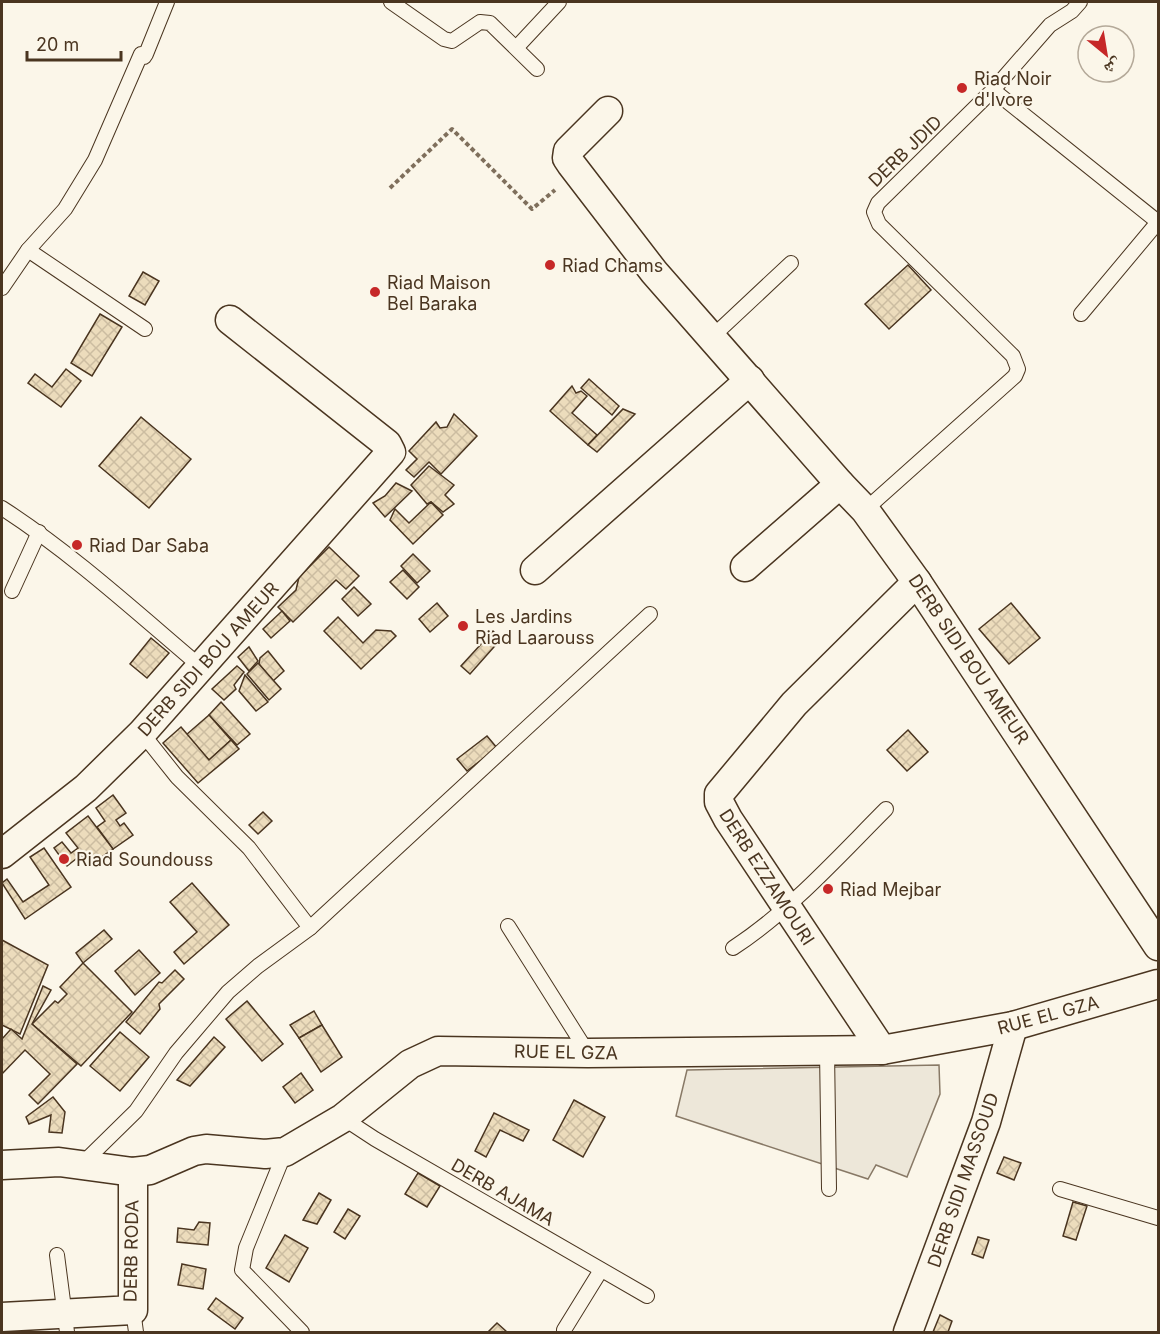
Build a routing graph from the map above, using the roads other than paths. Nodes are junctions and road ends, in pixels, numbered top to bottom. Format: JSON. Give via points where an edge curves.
{"nodes":[{"id":1,"x":167,"y":2,"type":"edge"},
{"id":2,"x":391,"y":2,"type":"edge"},
{"id":3,"x":559,"y":2,"type":"edge"},
{"id":4,"x":1080,"y":2,"type":"edge"},
{"id":5,"x":517,"y":47,"type":"junction"},
{"id":6,"x":537,"y":69,"type":"dead end"},
{"id":7,"x":993,"y":90,"type":"junction"},
{"id":8,"x":608,"y":111,"type":"dead end"},
{"id":9,"x":1158,"y":222,"type":"edge"},
{"id":10,"x":28,"y":250,"type":"junction"},
{"id":11,"x":791,"y":263,"type":"dead end"},
{"id":12,"x":2,"y":288,"type":"edge"},
{"id":13,"x":1081,"y":314,"type":"dead end"},
{"id":14,"x":230,"y":320,"type":"dead end"},
{"id":15,"x":145,"y":329,"type":"dead end"},
{"id":16,"x":712,"y":337,"type":"junction"},
{"id":17,"x":750,"y":380,"type":"junction"},
{"id":18,"x":840,"y":484,"type":"junction"},
{"id":19,"x":2,"y":508,"type":"edge"},
{"id":20,"x":865,"y":510,"type":"junction"},
{"id":21,"x":39,"y":532,"type":"junction"},
{"id":22,"x":745,"y":567,"type":"dead end"},
{"id":23,"x":535,"y":570,"type":"dead end"},
{"id":24,"x":917,"y":582,"type":"junction"},
{"id":25,"x":12,"y":591,"type":"dead end"},
{"id":26,"x":650,"y":614,"type":"dead end"},
{"id":27,"x":201,"y":667,"type":"junction"},
{"id":28,"x":142,"y":733,"type":"junction"},
{"id":29,"x":886,"y":809,"type":"dead end"},
{"id":30,"x":2,"y":854,"type":"edge"},
{"id":31,"x":787,"y":908,"type":"junction"},
{"id":32,"x":508,"y":926,"type":"dead end"},
{"id":33,"x":310,"y":928,"type":"junction"},
{"id":34,"x":1158,"y":946,"type":"edge"},
{"id":35,"x":733,"y":948,"type":"dead end"},
{"id":36,"x":1158,"y":984,"type":"edge"},
{"id":37,"x":1014,"y":1026,"type":"junction"},
{"id":38,"x":882,"y":1050,"type":"junction"},
{"id":39,"x":827,"y":1051,"type":"junction"},
{"id":40,"x":588,"y":1053,"type":"junction"},
{"id":41,"x":343,"y":1118,"type":"junction"},
{"id":42,"x":285,"y":1152,"type":"junction"},
{"id":43,"x":82,"y":1164,"type":"junction"},
{"id":44,"x":2,"y":1165,"type":"edge"},
{"id":45,"x":133,"y":1172,"type":"junction"},
{"id":46,"x":829,"y":1189,"type":"dead end"},
{"id":47,"x":1060,"y":1189,"type":"dead end"},
{"id":48,"x":1158,"y":1218,"type":"edge"},
{"id":49,"x":57,"y":1255,"type":"dead end"},
{"id":50,"x":601,"y":1270,"type":"junction"},
{"id":51,"x":646,"y":1296,"type":"dead end"},
{"id":52,"x":2,"y":1317,"type":"edge"},
{"id":53,"x":134,"y":1321,"type":"edge"},
{"id":54,"x":66,"y":1324,"type":"edge"},
{"id":55,"x":563,"y":1329,"type":"edge"},
{"id":56,"x":302,"y":1332,"type":"edge"},
{"id":57,"x":908,"y":1332,"type":"edge"}],
"edges":[{"from":1,"to":10,"type":"lane","via":[[95,160],[64,209]]},
{"from":2,"to":5,"type":"lane","via":[[444,39],[457,39],[486,21]]},
{"from":3,"to":5,"type":"lane"},
{"from":4,"to":7,"type":"lane","name":"DERB JDID","via":[[1050,25]]},
{"from":5,"to":6,"type":"lane"},
{"from":7,"to":9,"type":"lane"},
{"from":7,"to":20,"type":"lane","name":"DERB JDID","via":[[878,203],[874,212],[879,225],[1012,356],[1018,369],[1015,376]]},
{"from":8,"to":16,"type":"street","name":"DERB SIDI BOU AMEUR","via":[[568,151],[567,158],[654,272]]},
{"from":9,"to":13,"type":"lane"},
{"from":10,"to":12,"type":"lane"},
{"from":10,"to":15,"type":"lane"},
{"from":11,"to":16,"type":"lane"},
{"from":14,"to":27,"type":"street","name":"DERB SIDI BOU AMEUR","via":[[387,444],[391,452]]},
{"from":16,"to":17,"type":"street","name":"DERB SIDI BOU AMEUR"},
{"from":17,"to":18,"type":"street","name":"DERB SIDI BOU AMEUR"},
{"from":17,"to":23,"type":"street"},
{"from":18,"to":20,"type":"street","name":"DERB SIDI BOU AMEUR"},
{"from":18,"to":22,"type":"street"},
{"from":19,"to":21,"type":"lane"},
{"from":20,"to":24,"type":"street","name":"DERB SIDI BOU AMEUR"},
{"from":21,"to":25,"type":"lane"},
{"from":21,"to":27,"type":"lane"},
{"from":24,"to":31,"type":"street","name":"DERB EZZAMOURI","via":[[794,704],[719,794],[721,808]]},
{"from":24,"to":34,"type":"street","name":"DERB SIDI BOU AMEUR"},
{"from":26,"to":33,"type":"lane"},
{"from":27,"to":28,"type":"street","name":"DERB SIDI BOU AMEUR"},
{"from":28,"to":30,"type":"street","name":"DERB SIDI BOU AMEUR","via":[[86,788]]},
{"from":28,"to":33,"type":"lane","via":[[177,777],[249,848]]},
{"from":29,"to":31,"type":"lane"},
{"from":31,"to":35,"type":"lane"},
{"from":31,"to":38,"type":"street","name":"DERB EZZAMOURI"},
{"from":32,"to":40,"type":"lane"},
{"from":33,"to":43,"type":"lane","via":[[228,992],[176,1053],[136,1111]]},
{"from":36,"to":37,"type":"street","name":"RUE EL GZA"},
{"from":37,"to":38,"type":"street","name":"RUE EL GZA"},
{"from":37,"to":57,"type":"street","name":"DERB SIDI MASSOUD","via":[[986,1122]]},
{"from":38,"to":39,"type":"street","name":"RUE EL GZA"},
{"from":39,"to":40,"type":"street","name":"RUE EL GZA"},
{"from":39,"to":46,"type":"lane"},
{"from":40,"to":41,"type":"street","name":"RUE EL GZA","via":[[438,1051],[410,1064]]},
{"from":41,"to":42,"type":"street","name":"RUE EL GZA"},
{"from":41,"to":50,"type":"lane","name":"DERB AJAMA"},
{"from":42,"to":45,"type":"street","name":"RUE EL GZA","via":[[206,1149],[150,1170]]},
{"from":42,"to":56,"type":"lane","via":[[246,1248],[242,1270]]},
{"from":43,"to":44,"type":"street","name":"RUE EL GZA"},
{"from":43,"to":45,"type":"street","name":"RUE EL GZA"},
{"from":45,"to":53,"type":"street","name":"DERB RODA"},
{"from":47,"to":48,"type":"lane"},
{"from":49,"to":54,"type":"lane"},
{"from":50,"to":51,"type":"lane","name":"DERB AJAMA"},
{"from":50,"to":55,"type":"lane"},
{"from":52,"to":54,"type":"street","name":"DERB RODA"},
{"from":53,"to":54,"type":"street","name":"DERB RODA"}]}
